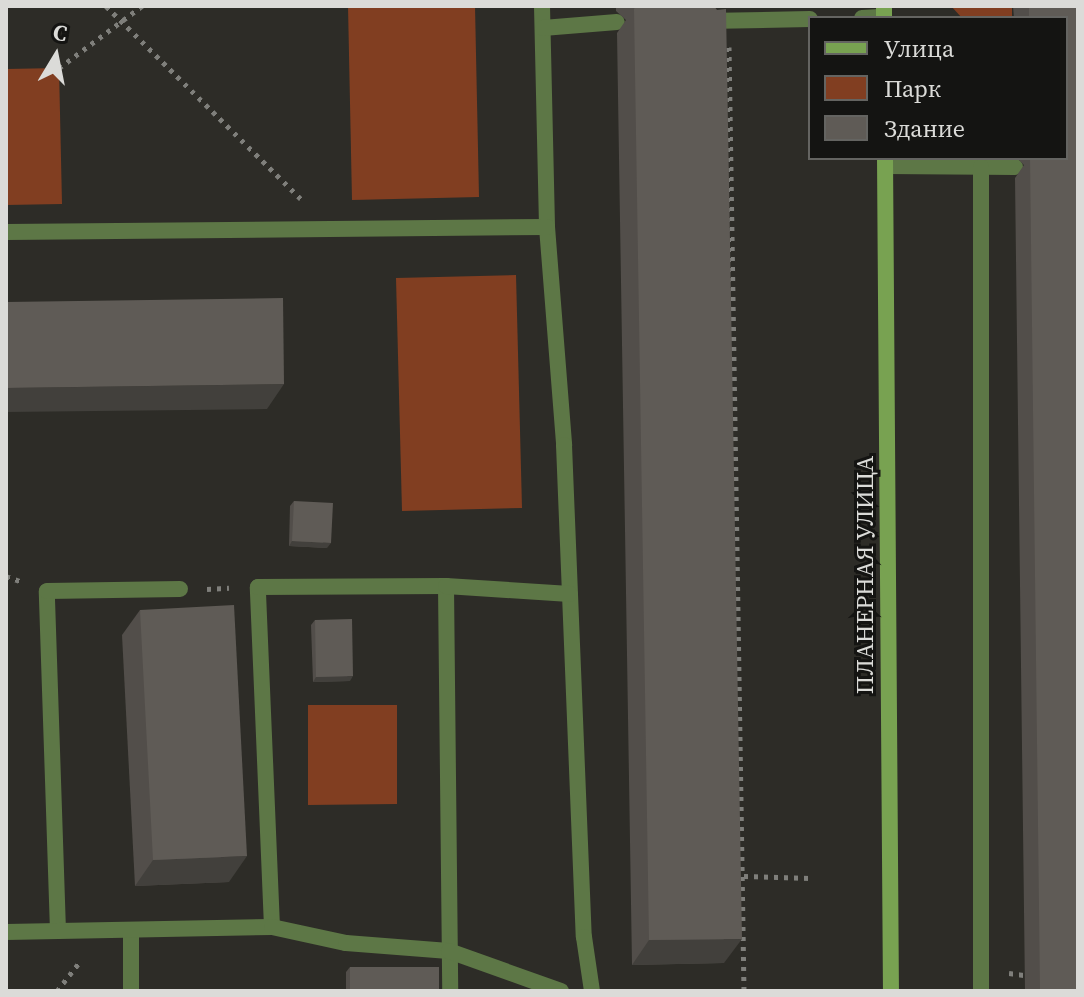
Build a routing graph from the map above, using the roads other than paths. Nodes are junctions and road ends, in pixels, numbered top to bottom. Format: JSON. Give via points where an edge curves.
{"nodes":[{"id":1,"x":542,"y":6,"type":"edge"},
{"id":2,"x":808,"y":19,"type":"edge"},
{"id":3,"x":700,"y":21,"type":"edge"},
{"id":4,"x":617,"y":22,"type":"dead end"},
{"id":5,"x":543,"y":28,"type":"junction"},
{"id":6,"x":886,"y":162,"type":"edge"},
{"id":7,"x":981,"y":167,"type":"junction"},
{"id":8,"x":1015,"y":167,"type":"dead end"},
{"id":9,"x":547,"y":227,"type":"junction"},
{"id":10,"x":6,"y":232,"type":"edge"},
{"id":11,"x":446,"y":586,"type":"junction"},
{"id":12,"x":180,"y":589,"type":"road end"},
{"id":13,"x":570,"y":594,"type":"junction"},
{"id":14,"x":272,"y":927,"type":"junction"},
{"id":15,"x":131,"y":930,"type":"junction"},
{"id":16,"x":58,"y":931,"type":"junction"},
{"id":17,"x":6,"y":932,"type":"edge"},
{"id":18,"x":449,"y":951,"type":"junction"},
{"id":19,"x":131,"y":991,"type":"edge"},
{"id":20,"x":450,"y":991,"type":"edge"},
{"id":21,"x":561,"y":991,"type":"edge"},
{"id":22,"x":592,"y":991,"type":"edge"},
{"id":23,"x":891,"y":991,"type":"edge"},
{"id":24,"x":981,"y":991,"type":"edge"}],
"edges":[{"from":1,"to":5,"type":"lane"},
{"from":2,"to":3,"type":"lane"},
{"from":4,"to":5,"type":"lane"},
{"from":5,"to":9,"type":"lane"},
{"from":6,"to":7,"type":"lane"},
{"from":6,"to":23,"type":"main road","name":"ПЛАНЕРНАЯ УЛИЦА"},
{"from":7,"to":8,"type":"lane"},
{"from":7,"to":24,"type":"lane"},
{"from":9,"to":10,"type":"lane"},
{"from":9,"to":13,"type":"lane"},
{"from":11,"to":13,"type":"lane"},
{"from":11,"to":14,"type":"lane","via":[[258,587]]},
{"from":11,"to":18,"type":"lane"},
{"from":12,"to":16,"type":"lane","via":[[47,591]]},
{"from":13,"to":22,"type":"lane","via":[[584,937]]},
{"from":14,"to":15,"type":"lane"},
{"from":14,"to":18,"type":"lane","via":[[346,943]]},
{"from":15,"to":16,"type":"lane"},
{"from":15,"to":19,"type":"lane"},
{"from":16,"to":17,"type":"lane"},
{"from":18,"to":20,"type":"lane"},
{"from":18,"to":21,"type":"lane"}]}
